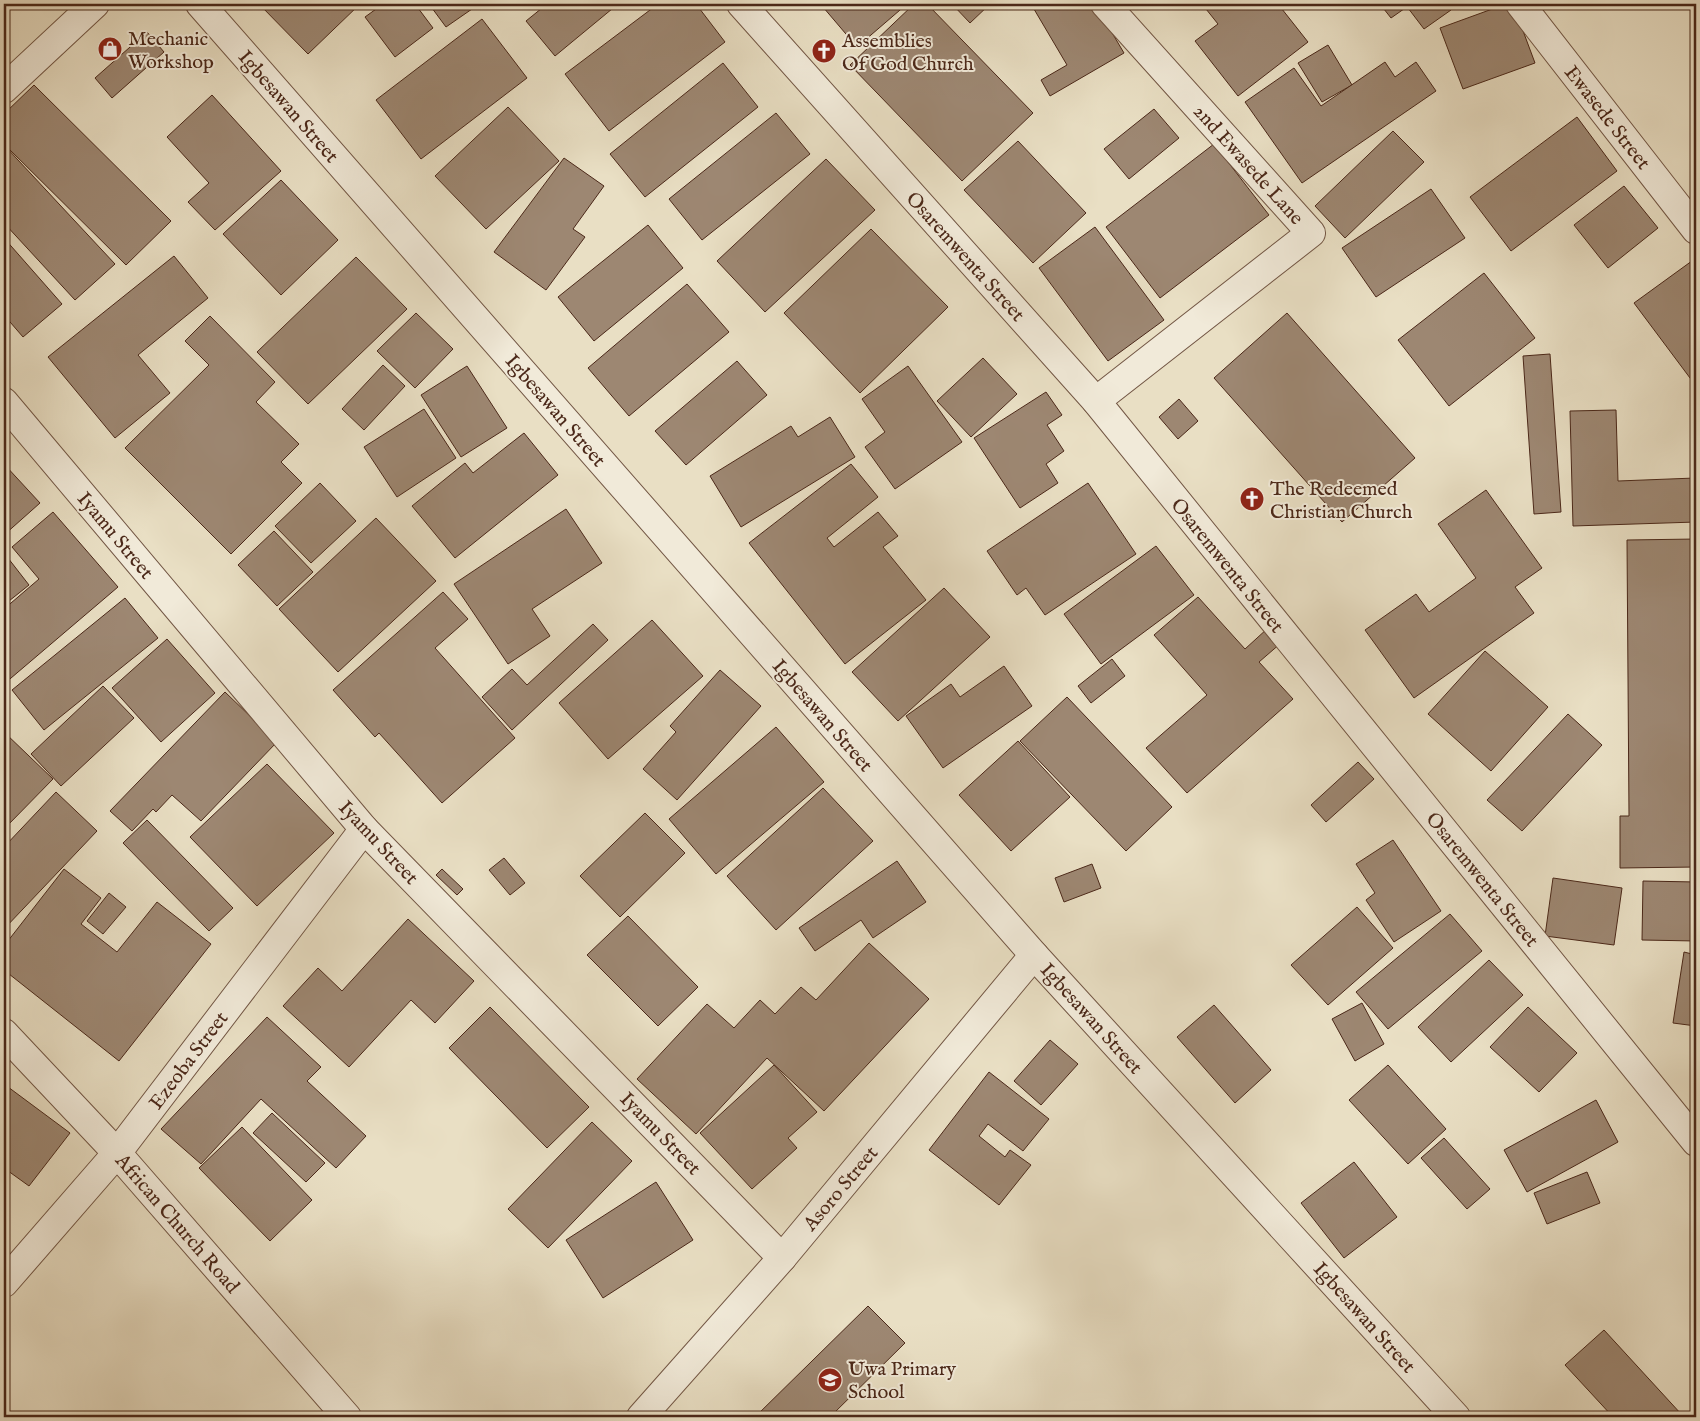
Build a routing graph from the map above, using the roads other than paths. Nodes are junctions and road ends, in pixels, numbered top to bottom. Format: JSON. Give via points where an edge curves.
{"nodes":[{"id":1,"x":95,"y":4,"type":"edge"},
{"id":2,"x":200,"y":4,"type":"edge"},
{"id":3,"x":741,"y":4,"type":"edge"},
{"id":4,"x":1106,"y":4,"type":"edge"},
{"id":5,"x":1520,"y":4,"type":"edge"},
{"id":6,"x":4,"y":89,"type":"edge"},
{"id":7,"x":1696,"y":230,"type":"edge"},
{"id":8,"x":1096,"y":401,"type":"junction"},
{"id":9,"x":4,"y":402,"type":"edge"},
{"id":10,"x":364,"y":829,"type":"junction"},
{"id":11,"x":1034,"y":955,"type":"junction"},
{"id":12,"x":4,"y":1033,"type":"edge"},
{"id":13,"x":1696,"y":1142,"type":"edge"},
{"id":14,"x":118,"y":1152,"type":"junction"},
{"id":15,"x":782,"y":1258,"type":"junction"},
{"id":16,"x":4,"y":1283,"type":"edge"},
{"id":17,"x":347,"y":1417,"type":"edge"},
{"id":18,"x":641,"y":1417,"type":"edge"},
{"id":19,"x":1456,"y":1417,"type":"edge"}],
"edges":[{"from":1,"to":6,"type":"street"},
{"from":2,"to":11,"type":"street","name":"Igbesawan Street"},
{"from":3,"to":8,"type":"street","name":"Osaremwenta Street"},
{"from":4,"to":8,"type":"street","name":"2nd Ewasede Lane","via":[[1311,232]]},
{"from":5,"to":7,"type":"street","name":"Ewasede Street"},
{"from":8,"to":13,"type":"street","name":"Osaremwenta Street"},
{"from":9,"to":10,"type":"street","name":"Iyamu Street"},
{"from":10,"to":14,"type":"street","name":"Ezeoba Street"},
{"from":10,"to":15,"type":"street","name":"Iyamu Street"},
{"from":11,"to":15,"type":"street","name":"Asoro Street"},
{"from":11,"to":19,"type":"street","name":"Igbesawan Street"},
{"from":12,"to":14,"type":"street","name":"African Church Road"},
{"from":14,"to":16,"type":"street","name":"Ezeoba Street"},
{"from":14,"to":17,"type":"street","name":"African Church Road"},
{"from":15,"to":18,"type":"street","name":"Asoro Street"}]}
